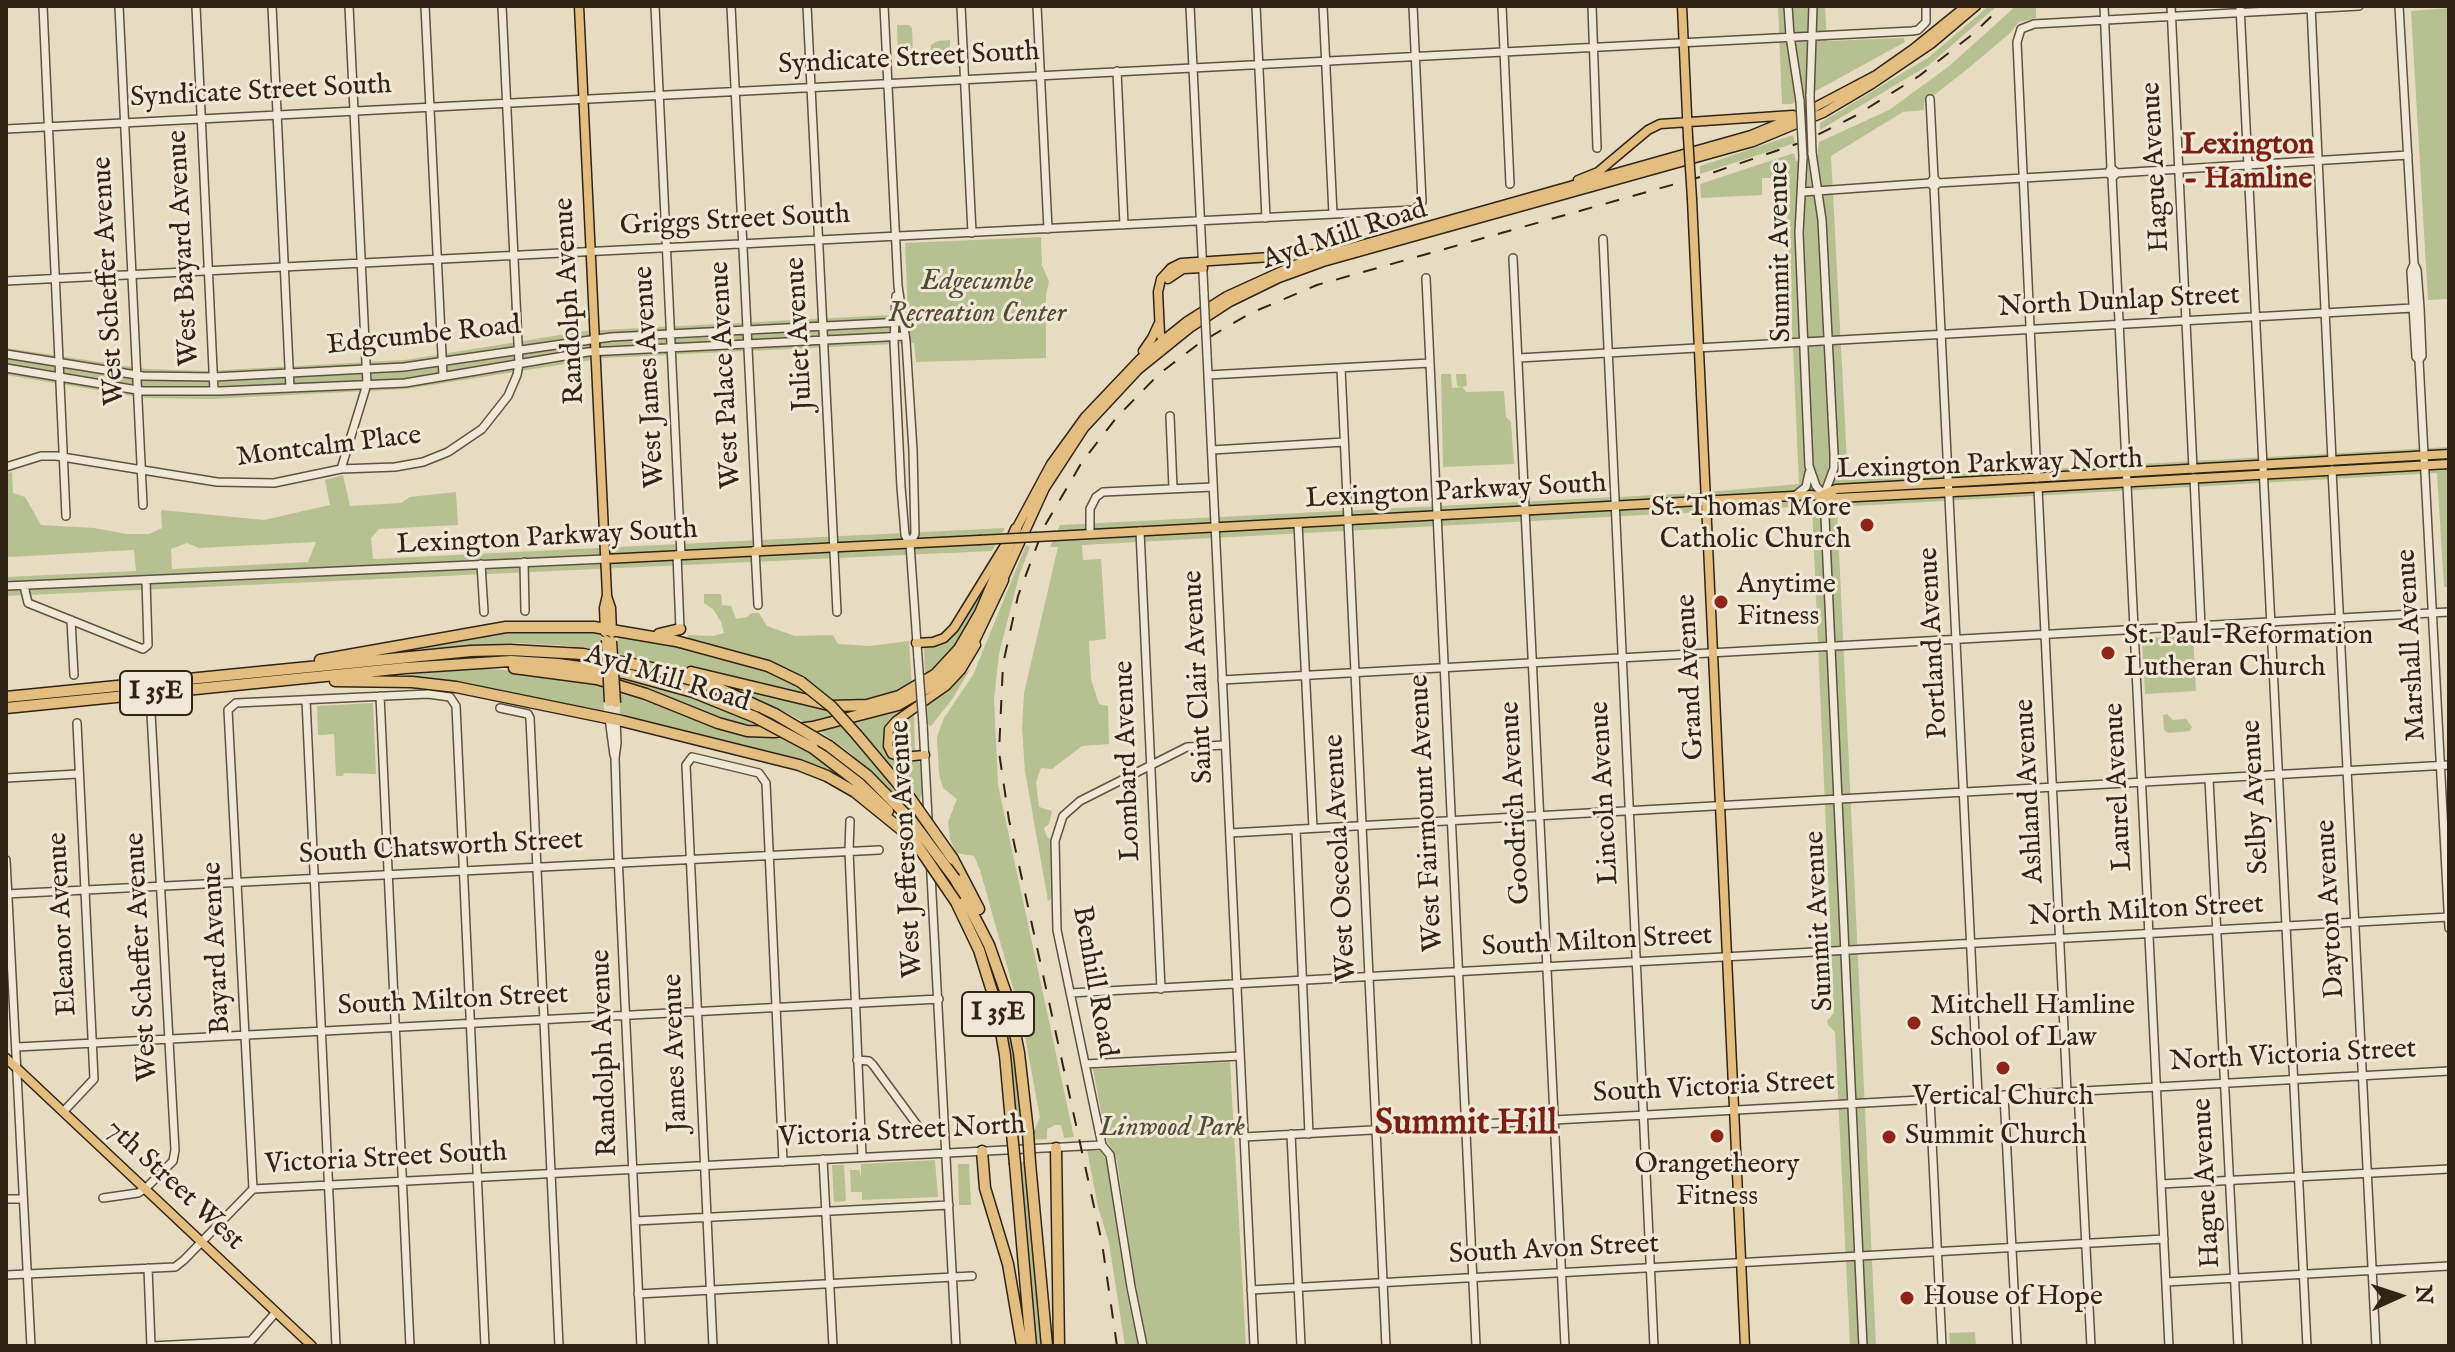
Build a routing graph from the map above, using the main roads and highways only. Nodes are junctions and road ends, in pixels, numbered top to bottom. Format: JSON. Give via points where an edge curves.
{"nodes":[{"id":1,"x":579,"y":6,"type":"edge"},
{"id":2,"x":1682,"y":6,"type":"edge"},
{"id":3,"x":1964,"y":6,"type":"edge"},
{"id":4,"x":1976,"y":6,"type":"edge"},
{"id":5,"x":1802,"y":114,"type":"junction"},
{"id":6,"x":1688,"y":122,"type":"junction"},
{"id":7,"x":1604,"y":181,"type":"junction"},
{"id":8,"x":1552,"y":192,"type":"junction"},
{"id":9,"x":1332,"y":252,"type":"junction"},
{"id":10,"x":1203,"y":265,"type":"junction"},
{"id":11,"x":1159,"y":320,"type":"junction"},
{"id":12,"x":1164,"y":341,"type":"junction"},
{"id":13,"x":1118,"y":381,"type":"junction"},
{"id":14,"x":2449,"y":454,"type":"edge"},
{"id":15,"x":2426,"y":460,"type":"junction"},
{"id":16,"x":2449,"y":464,"type":"edge"},
{"id":17,"x":1948,"y":488,"type":"junction"},
{"id":18,"x":1824,"y":495,"type":"junction"},
{"id":19,"x":1706,"y":501,"type":"junction"},
{"id":20,"x":1016,"y":529,"type":"junction"},
{"id":21,"x":605,"y":559,"type":"junction"},
{"id":22,"x":1003,"y":580,"type":"junction"},
{"id":23,"x":680,"y":626,"type":"road end"},
{"id":24,"x":645,"y":634,"type":"junction"},
{"id":25,"x":609,"y":636,"type":"junction"},
{"id":26,"x":916,"y":643,"type":"road end"},
{"id":27,"x":555,"y":652,"type":"junction"},
{"id":28,"x":464,"y":663,"type":"junction"},
{"id":29,"x":287,"y":669,"type":"junction"},
{"id":30,"x":305,"y":679,"type":"junction"},
{"id":31,"x":6,"y":697,"type":"edge"},
{"id":32,"x":6,"y":708,"type":"edge"},
{"id":33,"x":613,"y":719,"type":"junction"},
{"id":34,"x":925,"y":755,"type":"road end"},
{"id":35,"x":913,"y":839,"type":"junction"},
{"id":36,"x":995,"y":960,"type":"junction"},
{"id":37,"x":6,"y":1058,"type":"edge"},
{"id":38,"x":1056,"y":1148,"type":"road end"},
{"id":39,"x":982,"y":1151,"type":"road end"},
{"id":40,"x":312,"y":1346,"type":"edge"},
{"id":41,"x":1022,"y":1346,"type":"edge"},
{"id":42,"x":1031,"y":1346,"type":"edge"},
{"id":43,"x":1047,"y":1346,"type":"edge"},
{"id":44,"x":1059,"y":1346,"type":"edge"},
{"id":45,"x":1745,"y":1346,"type":"edge"}],
"edges":[{"from":1,"to":21,"type":"main road","name":"Randolph Avenue"},
{"from":2,"to":6,"type":"main road","name":"Grand Avenue"},
{"from":3,"to":5,"type":"main road","name":"Ayd Mill Road","via":[[1876,75]]},
{"from":4,"to":7,"type":"main road","name":"Ayd Mill Road","via":[[1931,44],[1823,113],[1753,142]]},
{"from":5,"to":6,"type":"main road"},
{"from":5,"to":7,"type":"main road","name":"Ayd Mill Road"},
{"from":6,"to":7,"type":"main road","via":[[1651,134]]},
{"from":6,"to":8,"type":"main road","via":[[1654,126],[1598,172]]},
{"from":6,"to":19,"type":"main road","name":"Grand Avenue","bridge":true},
{"from":7,"to":8,"type":"main road","name":"Ayd Mill Road"},
{"from":7,"to":12,"type":"main road","name":"Ayd Mill Road","via":[[1279,278]]},
{"from":8,"to":9,"type":"main road","name":"Ayd Mill Road"},
{"from":9,"to":10,"type":"main road"},
{"from":9,"to":12,"type":"main road","name":"Ayd Mill Road","via":[[1227,296]]},
{"from":10,"to":11,"type":"main road","via":[[1181,263],[1164,275],[1158,292]]},
{"from":10,"to":12,"type":"main road","via":[[1175,272],[1164,285]]},
{"from":11,"to":12,"type":"main road"},
{"from":11,"to":13,"type":"main road","via":[[1152,338]]},
{"from":12,"to":13,"type":"main road","name":"Ayd Mill Road"},
{"from":12,"to":22,"type":"main road","name":"Ayd Mill Road","via":[[1062,458]]},
{"from":13,"to":20,"type":"main road","name":"Ayd Mill Road","via":[[1051,464]]},
{"from":14,"to":15,"type":"main road","name":"Lexington Parkway North"},
{"from":15,"to":16,"type":"main road","name":"Lexington Parkway North"},
{"from":15,"to":17,"type":"main road","name":"Lexington Parkway North"},
{"from":17,"to":18,"type":"main road","name":"Lexington Parkway North"},
{"from":17,"to":18,"type":"main road","name":"Lexington Parkway North","via":[[1836,489]]},
{"from":18,"to":19,"type":"main road","name":"Lexington Parkway South"},
{"from":19,"to":21,"type":"main road","name":"Lexington Parkway South","bridge":true},
{"from":19,"to":45,"type":"main road","name":"Grand Avenue"},
{"from":20,"to":26,"type":"main road","name":"Ayd Mill Road","via":[[954,628],[944,638]]},
{"from":20,"to":27,"type":"highway","via":[[959,649],[927,681],[883,701],[833,706],[663,665]]},
{"from":21,"to":25,"type":"main road","name":"Randolph Avenue"},
{"from":22,"to":28,"type":"highway","name":"Ayd Mill Road","via":[[972,645],[931,688],[890,707],[787,731],[737,729],[597,679]]},
{"from":22,"to":34,"type":"main road","via":[[961,670],[889,729],[892,754]]},
{"from":23,"to":24,"type":"highway","via":[[673,633]]},
{"from":24,"to":25,"type":"highway"},
{"from":24,"to":36,"type":"highway","bridge":true,"via":[[768,666],[823,698],[910,798],[953,859],[982,917]]},
{"from":25,"to":29,"type":"highway","via":[[561,626],[506,627]]},
{"from":25,"to":33,"type":"main road","name":"Randolph Avenue","bridge":true},
{"from":27,"to":29,"type":"highway","number":"I 35E","via":[[471,651]]},
{"from":27,"to":36,"type":"highway","number":"I 35E","bridge":true,"via":[[674,674],[740,697],[829,746],[911,820],[955,879]]},
{"from":28,"to":30,"type":"highway","number":"I 35E"},
{"from":28,"to":35,"type":"highway","number":"I 35E","bridge":true,"via":[[537,662],[624,673],[682,688],[755,717],[813,748],[866,789]]},
{"from":29,"to":31,"type":"highway","number":"I 35E"},
{"from":30,"to":32,"type":"highway","number":"I 35E"},
{"from":30,"to":33,"type":"highway","via":[[433,684]]},
{"from":33,"to":35,"type":"highway","via":[[812,770],[855,792]]},
{"from":35,"to":42,"type":"highway","number":"I 35E","bridge":true,"via":[[956,902],[996,1004]]},
{"from":36,"to":43,"type":"highway","number":"I 35E","bridge":true,"via":[[1016,1035]]},
{"from":37,"to":40,"type":"main road","name":"7th Street West"},
{"from":38,"to":44,"type":"highway"},
{"from":39,"to":41,"type":"highway","via":[[985,1188],[1008,1264]]}]}
